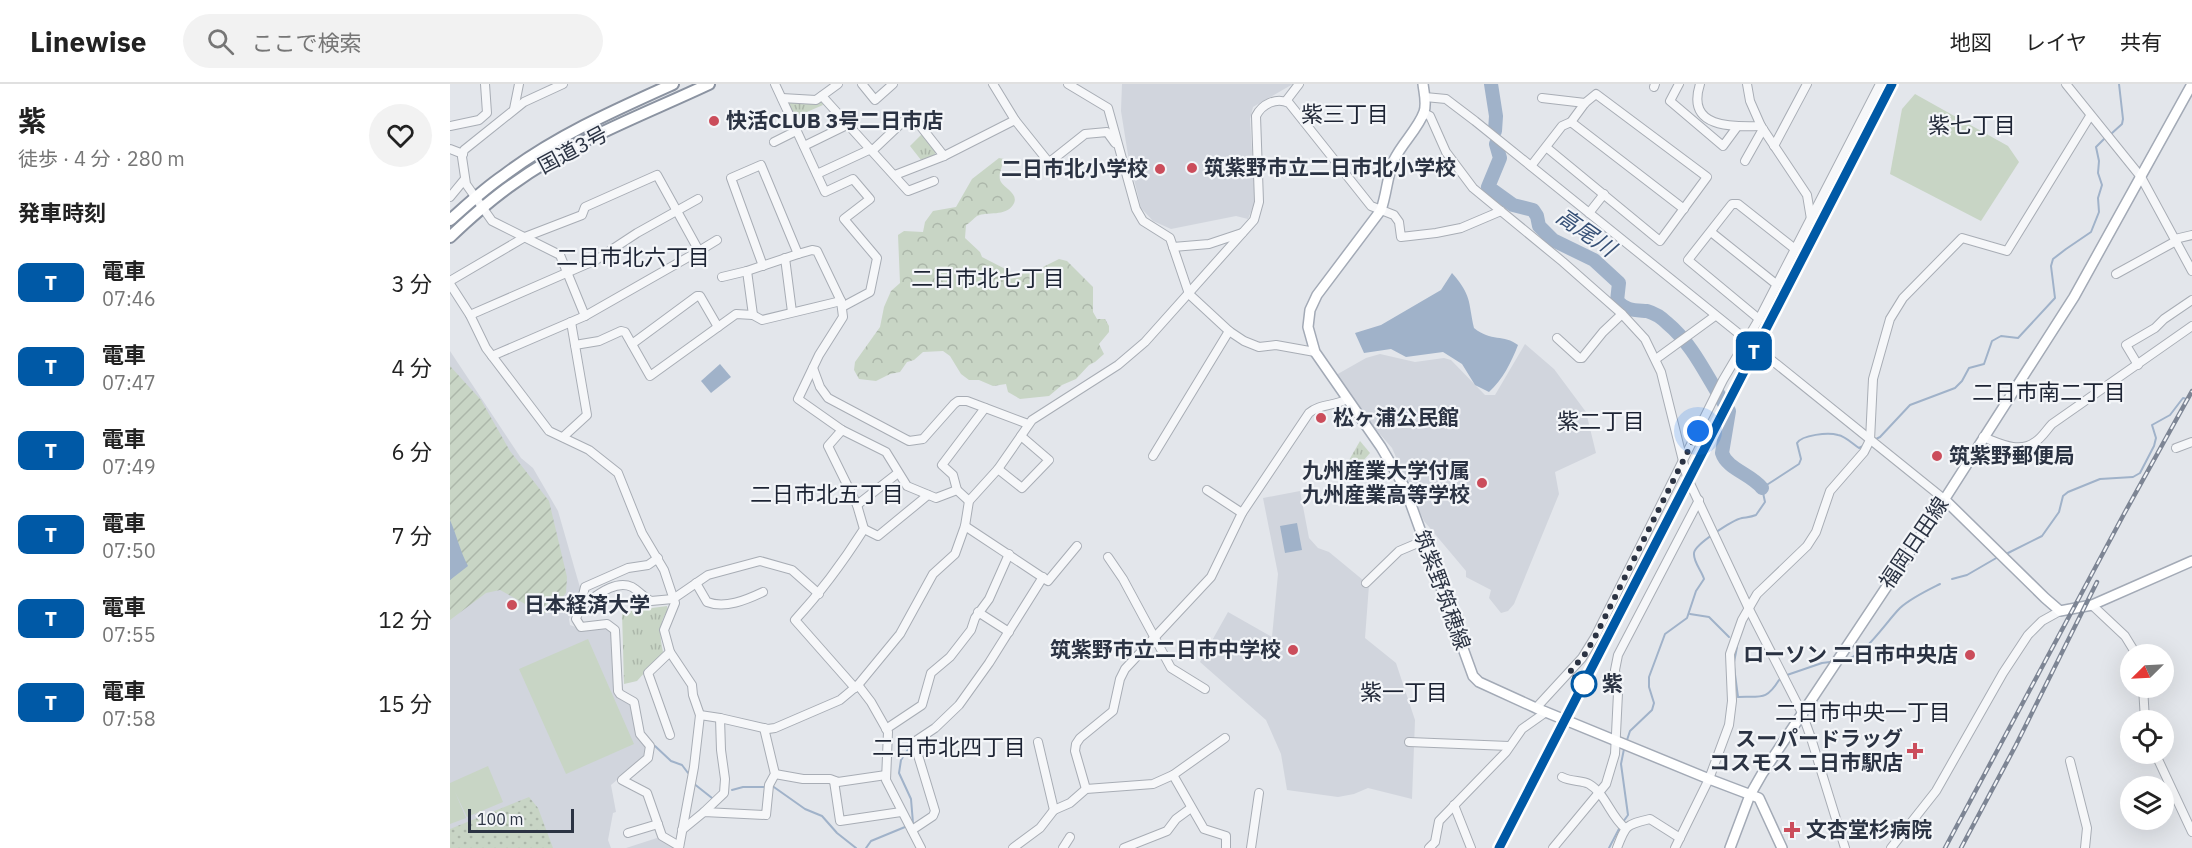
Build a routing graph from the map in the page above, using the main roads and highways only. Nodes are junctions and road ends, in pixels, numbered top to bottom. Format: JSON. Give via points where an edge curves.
{"nodes":[{"id":1,"x":673,"y":84,"type":"edge"},
{"id":2,"x":709,"y":84,"type":"edge"},
{"id":3,"x":1423,"y":84,"type":"edge"},
{"id":4,"x":2192,"y":84,"type":"edge"},
{"id":5,"x":478,"y":202,"type":"junction"},
{"id":6,"x":450,"y":220,"type":"edge"},
{"id":7,"x":450,"y":237,"type":"edge"},
{"id":8,"x":1944,"y":499,"type":"junction"},
{"id":9,"x":2192,"y":561,"type":"edge"},
{"id":10,"x":1750,"y":795,"type":"junction"},
{"id":11,"x":1730,"y":848,"type":"edge"},
{"id":12,"x":1782,"y":848,"type":"edge"}],
"edges":[{"from":1,"to":5,"type":"highway","name":"国道3号","via":[[581,127],[504,174]]},
{"from":2,"to":5,"type":"highway","name":"国道3号","via":[[572,148]]},
{"from":3,"to":10,"type":"main road","name":"筑紫野筑穂線","via":[[1424,113],[1395,160],[1381,210],[1310,310],[1308,327],[1315,352],[1405,488],[1473,676],[1485,686],[1536,708]]},
{"from":4,"to":8,"type":"main road","name":"福岡日田線","via":[[2074,297]]},
{"from":5,"to":6,"type":"highway","name":"国道3号"},
{"from":5,"to":7,"type":"highway","name":"国道3号"},
{"from":8,"to":9,"type":"main road","via":[[2060,611],[2092,605]]},
{"from":8,"to":10,"type":"main road","name":"福岡日田線"},
{"from":10,"to":11,"type":"main road","name":"福岡日田線"},
{"from":10,"to":12,"type":"main road","via":[[1759,798]]}]}
